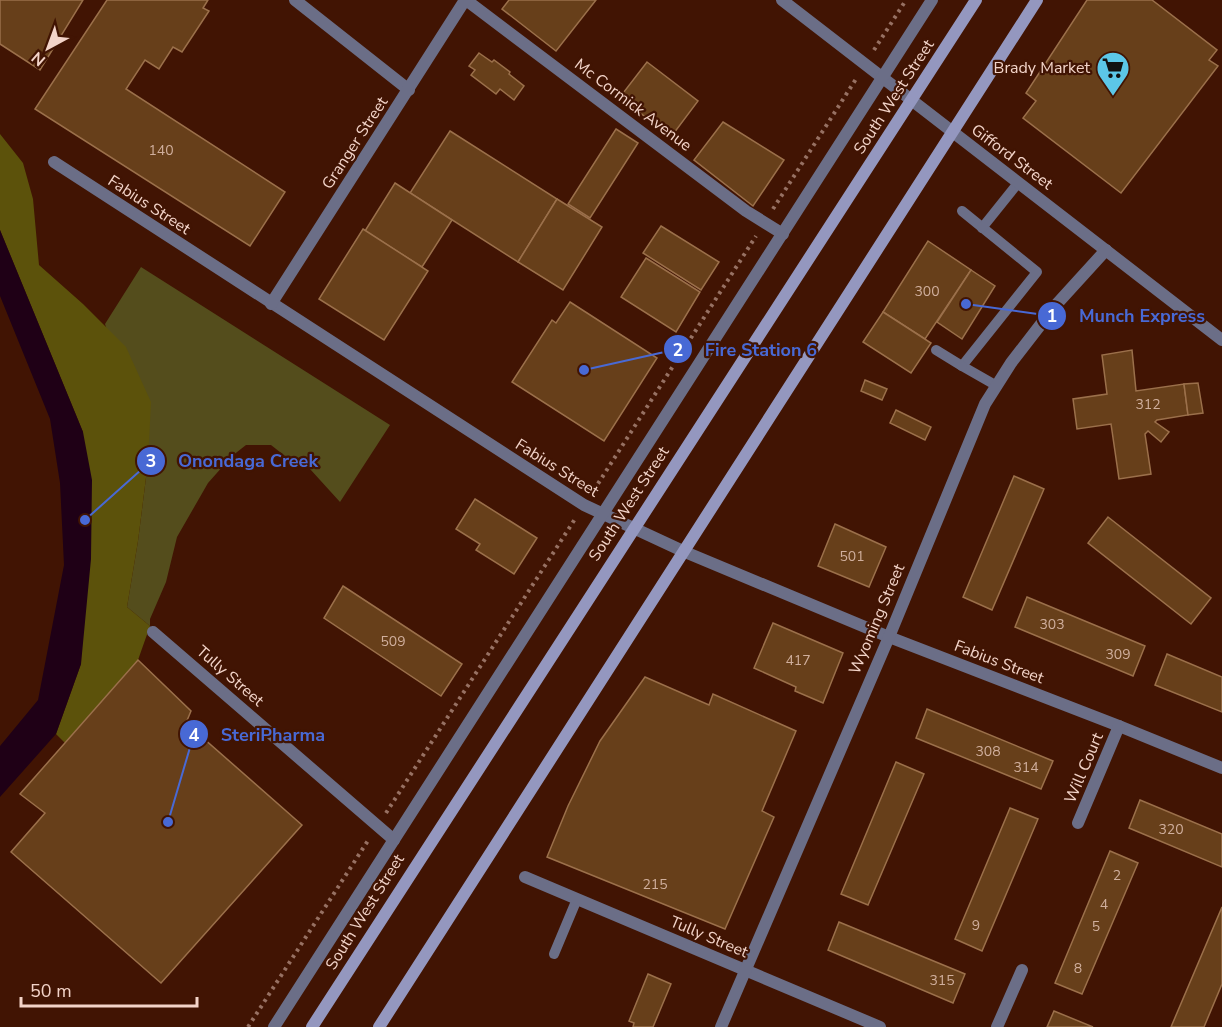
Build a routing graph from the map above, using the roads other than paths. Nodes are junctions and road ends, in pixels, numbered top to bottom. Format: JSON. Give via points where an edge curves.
{"nodes":[{"id":1,"x":294,"y":0,"type":"edge"},
{"id":2,"x":466,"y":0,"type":"edge"},
{"id":3,"x":782,"y":0,"type":"edge"},
{"id":4,"x":932,"y":0,"type":"edge"},
{"id":5,"x":976,"y":0,"type":"edge"},
{"id":6,"x":1037,"y":0,"type":"edge"},
{"id":7,"x":881,"y":78,"type":"junction"},
{"id":8,"x":408,"y":90,"type":"junction"},
{"id":9,"x":912,"y":101,"type":"junction"},
{"id":10,"x":952,"y":133,"type":"junction"},
{"id":11,"x":54,"y":162,"type":"dead end"},
{"id":12,"x":1018,"y":183,"type":"junction"},
{"id":13,"x":962,"y":212,"type":"dead end"},
{"id":14,"x":982,"y":228,"type":"junction"},
{"id":15,"x":783,"y":234,"type":"junction"},
{"id":16,"x":1106,"y":250,"type":"junction"},
{"id":17,"x":271,"y":304,"type":"junction"},
{"id":18,"x":1222,"y":340,"type":"edge"},
{"id":19,"x":936,"y":350,"type":"dead end"},
{"id":20,"x":962,"y":366,"type":"junction"},
{"id":21,"x":997,"y":386,"type":"junction"},
{"id":22,"x":601,"y":514,"type":"junction"},
{"id":23,"x":632,"y":529,"type":"junction"},
{"id":24,"x":685,"y":552,"type":"junction"},
{"id":25,"x":153,"y":632,"type":"dead end"},
{"id":26,"x":888,"y":637,"type":"junction"},
{"id":27,"x":1119,"y":726,"type":"junction"},
{"id":28,"x":1222,"y":768,"type":"edge"},
{"id":29,"x":1078,"y":823,"type":"dead end"},
{"id":30,"x":394,"y":840,"type":"junction"},
{"id":31,"x":525,"y":877,"type":"dead end"},
{"id":32,"x":577,"y":899,"type":"junction"},
{"id":33,"x":554,"y":954,"type":"dead end"},
{"id":34,"x":745,"y":970,"type":"junction"},
{"id":35,"x":1022,"y":970,"type":"dead end"},
{"id":36,"x":274,"y":1027,"type":"edge"},
{"id":37,"x":312,"y":1027,"type":"edge"},
{"id":38,"x":380,"y":1027,"type":"edge"},
{"id":39,"x":721,"y":1027,"type":"edge"},
{"id":40,"x":879,"y":1027,"type":"edge"},
{"id":41,"x":997,"y":1027,"type":"edge"}],
"edges":[{"from":1,"to":8,"type":"street"},
{"from":2,"to":8,"type":"street","name":"Granger Street"},
{"from":2,"to":15,"type":"street","name":"Mc Cormick Avenue","via":[[746,211]]},
{"from":3,"to":7,"type":"street","name":"Gifford Street"},
{"from":4,"to":7,"type":"street","name":"South West Street"},
{"from":5,"to":9,"type":"main road","name":"South West Street"},
{"from":6,"to":10,"type":"main road"},
{"from":7,"to":9,"type":"street","name":"Gifford Street"},
{"from":7,"to":15,"type":"street","name":"South West Street"},
{"from":8,"to":17,"type":"street","name":"Granger Street"},
{"from":9,"to":10,"type":"street","name":"Gifford Street"},
{"from":9,"to":23,"type":"main road","name":"South West Street"},
{"from":10,"to":12,"type":"street","name":"Gifford Street"},
{"from":10,"to":24,"type":"main road"},
{"from":11,"to":17,"type":"street","name":"Fabius Street"},
{"from":12,"to":14,"type":"lane"},
{"from":12,"to":16,"type":"street","name":"Gifford Street"},
{"from":13,"to":14,"type":"lane"},
{"from":14,"to":20,"type":"lane","via":[[1037,272]]},
{"from":15,"to":22,"type":"street","name":"South West Street"},
{"from":16,"to":18,"type":"street","name":"Gifford Street"},
{"from":16,"to":21,"type":"street","name":"Wyoming Street","via":[[1054,306]]},
{"from":17,"to":22,"type":"street","name":"Fabius Street","via":[[570,498]]},
{"from":19,"to":20,"type":"lane"},
{"from":20,"to":21,"type":"lane"},
{"from":21,"to":26,"type":"street","name":"Wyoming Street","via":[[985,404]]},
{"from":22,"to":23,"type":"street","name":"Fabius Street"},
{"from":22,"to":30,"type":"street","name":"South West Street"},
{"from":23,"to":24,"type":"street","name":"Fabius Street"},
{"from":23,"to":37,"type":"main road","name":"South West Street"},
{"from":24,"to":26,"type":"street","name":"Fabius Street"},
{"from":24,"to":38,"type":"main road"},
{"from":25,"to":30,"type":"street","name":"Tully Street"},
{"from":26,"to":27,"type":"street","name":"Fabius Street"},
{"from":26,"to":34,"type":"street","name":"Wyoming Street"},
{"from":27,"to":28,"type":"street","name":"Fabius Street"},
{"from":27,"to":29,"type":"street","name":"Will Court"},
{"from":30,"to":36,"type":"street","name":"South West Street"},
{"from":31,"to":32,"type":"street","name":"Tully Street"},
{"from":32,"to":33,"type":"lane"},
{"from":32,"to":34,"type":"street","name":"Tully Street"},
{"from":34,"to":39,"type":"street","name":"Wyoming Street"},
{"from":34,"to":40,"type":"street","name":"Tully Street"},
{"from":35,"to":41,"type":"street"}]}
